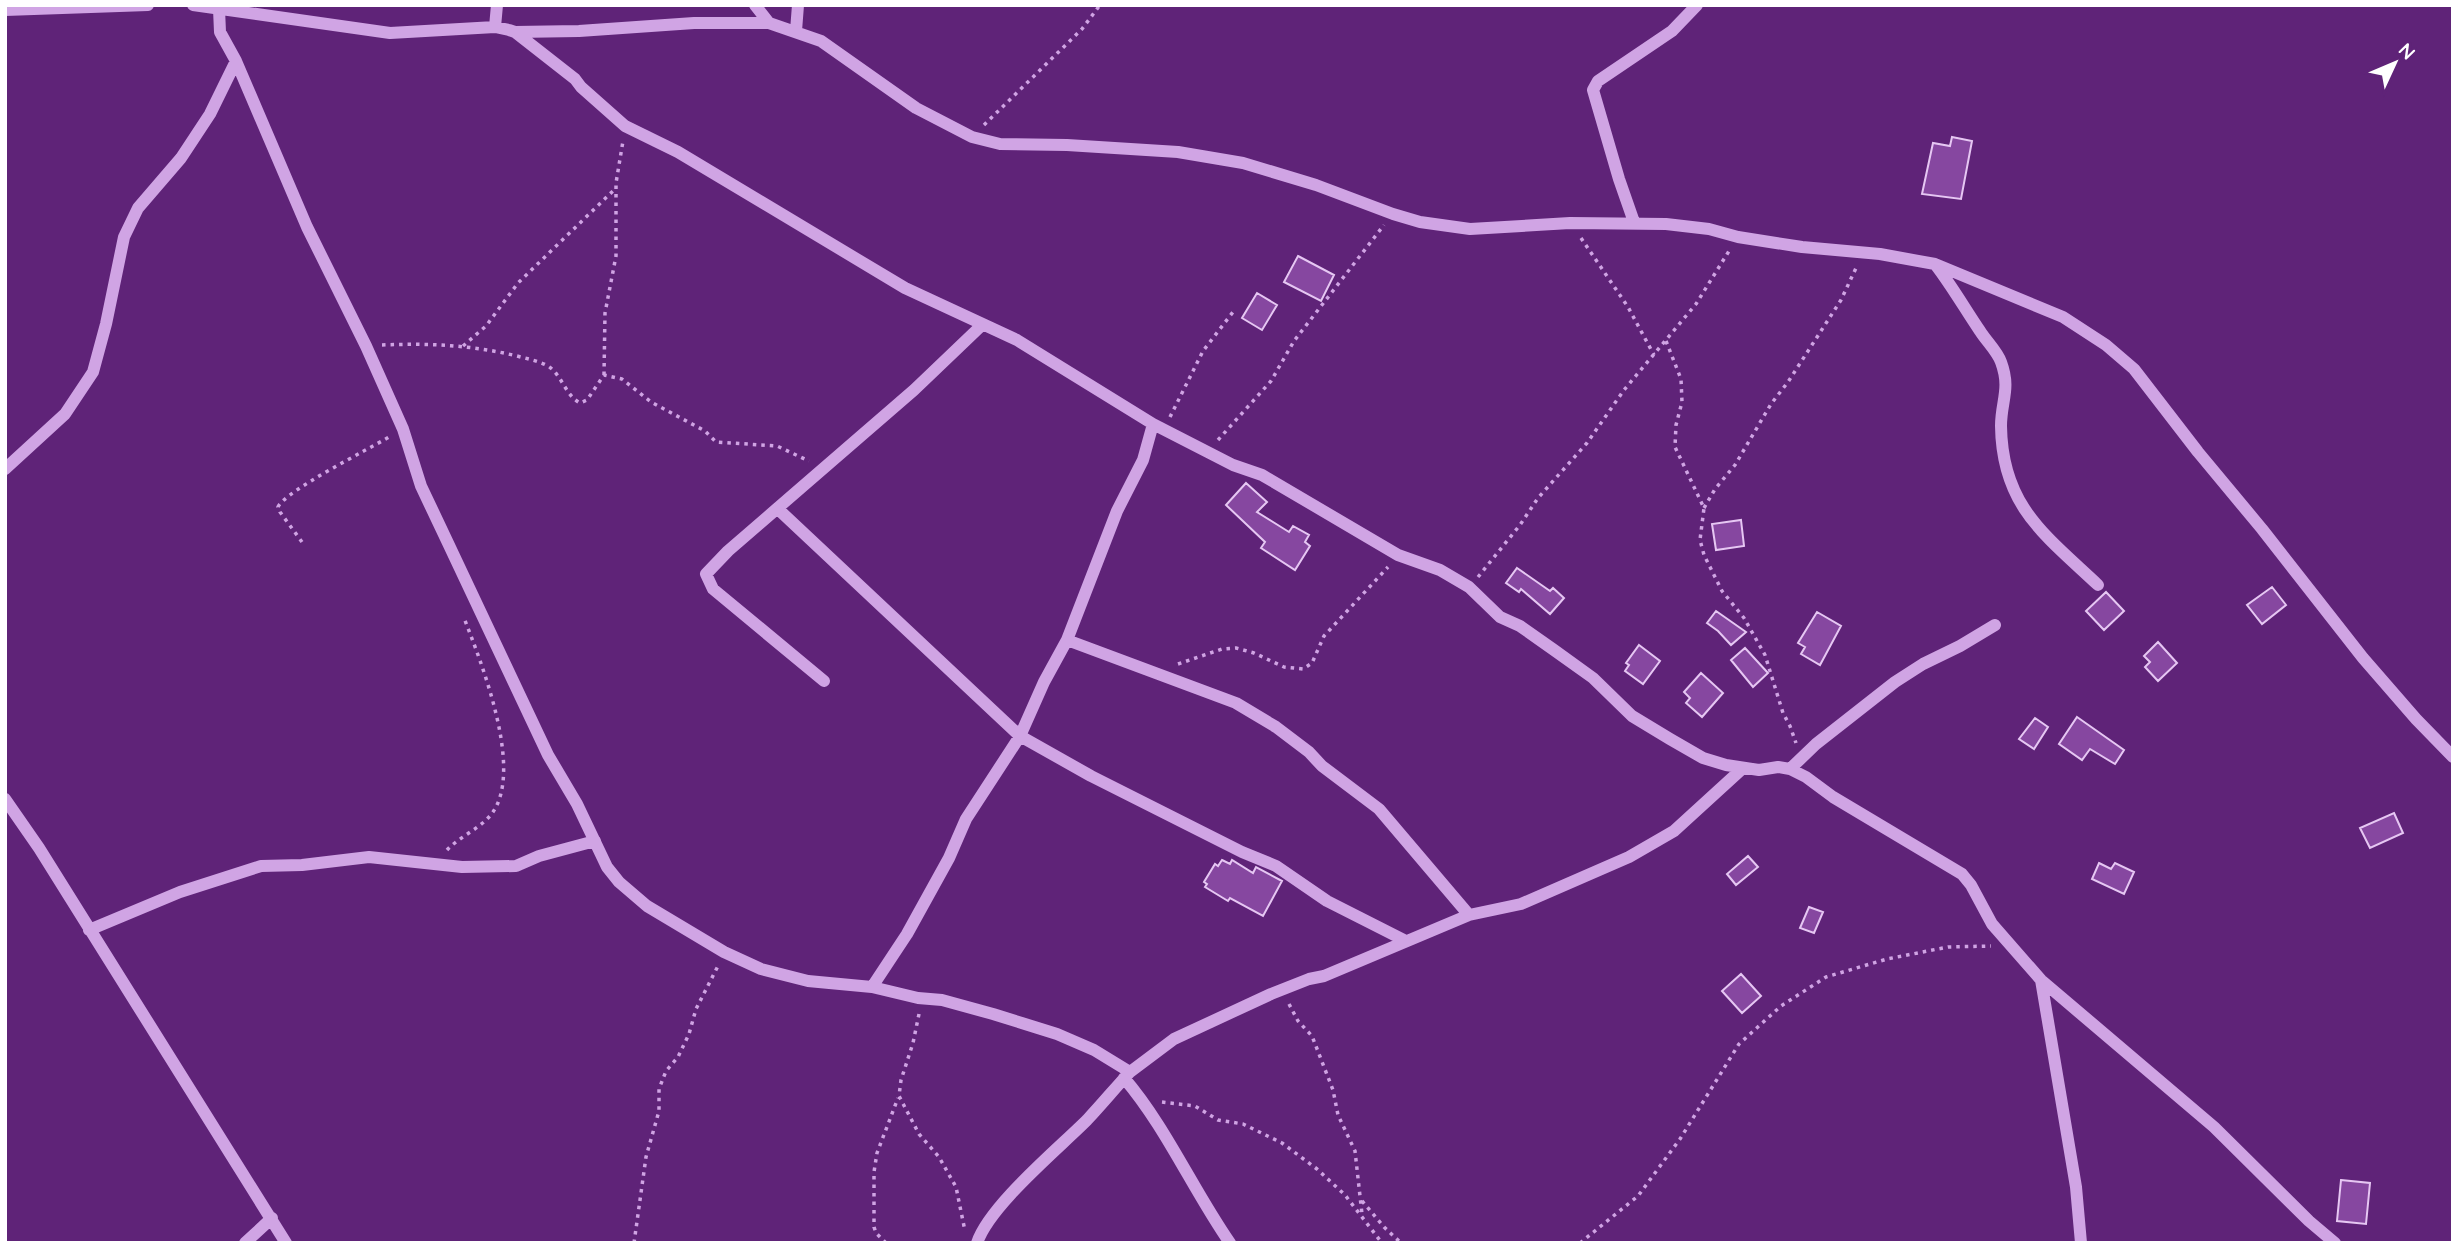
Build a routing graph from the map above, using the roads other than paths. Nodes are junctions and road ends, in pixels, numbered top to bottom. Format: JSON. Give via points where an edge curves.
{"nodes":[{"id":1,"x":148,"y":5,"type":"edge"},
{"id":2,"x":194,"y":5,"type":"edge"},
{"id":3,"x":497,"y":5,"type":"edge"},
{"id":4,"x":755,"y":5,"type":"edge"},
{"id":5,"x":798,"y":5,"type":"edge"},
{"id":6,"x":1697,"y":5,"type":"edge"},
{"id":7,"x":219,"y":9,"type":"junction"},
{"id":8,"x":5,"y":10,"type":"edge"},
{"id":9,"x":769,"y":23,"type":"junction"},
{"id":10,"x":495,"y":27,"type":"junction"},
{"id":11,"x":796,"y":31,"type":"junction"},
{"id":12,"x":515,"y":32,"type":"junction"},
{"id":13,"x":236,"y":61,"type":"junction"},
{"id":14,"x":1634,"y":222,"type":"junction"},
{"id":15,"x":1935,"y":264,"type":"junction"},
{"id":16,"x":982,"y":325,"type":"junction"},
{"id":17,"x":1159,"y":426,"type":"junction"},
{"id":18,"x":5,"y":469,"type":"edge"},
{"id":19,"x":778,"y":509,"type":"junction"},
{"id":20,"x":2098,"y":585,"type":"dead end"},
{"id":21,"x":1995,"y":625,"type":"dead end"},
{"id":22,"x":1067,"y":640,"type":"junction"},
{"id":23,"x":824,"y":681,"type":"dead end"},
{"id":24,"x":1020,"y":736,"type":"junction"},
{"id":25,"x":2453,"y":757,"type":"edge"},
{"id":26,"x":1743,"y":768,"type":"junction"},
{"id":27,"x":1790,"y":769,"type":"junction"},
{"id":28,"x":5,"y":799,"type":"edge"},
{"id":29,"x":595,"y":841,"type":"junction"},
{"id":30,"x":1469,"y":915,"type":"junction"},
{"id":31,"x":89,"y":930,"type":"junction"},
{"id":32,"x":1404,"y":940,"type":"junction"},
{"id":33,"x":2041,"y":980,"type":"junction"},
{"id":34,"x":872,"y":987,"type":"junction"},
{"id":35,"x":1127,"y":1075,"type":"junction"},
{"id":36,"x":272,"y":1218,"type":"junction"},
{"id":37,"x":245,"y":1243,"type":"edge"},
{"id":38,"x":286,"y":1243,"type":"edge"},
{"id":39,"x":976,"y":1243,"type":"edge"},
{"id":40,"x":1230,"y":1243,"type":"edge"},
{"id":41,"x":2081,"y":1243,"type":"edge"},
{"id":42,"x":2335,"y":1243,"type":"edge"}],
"edges":[{"from":1,"to":8,"type":"street"},
{"from":2,"to":7,"type":"street"},
{"from":3,"to":10,"type":"street"},
{"from":4,"to":9,"type":"street"},
{"from":5,"to":11,"type":"street"},
{"from":6,"to":14,"type":"street","via":[[1672,31],[1598,80],[1593,90]]},
{"from":7,"to":10,"type":"street","via":[[390,33]]},
{"from":7,"to":13,"type":"street","via":[[220,32]]},
{"from":9,"to":11,"type":"street"},
{"from":9,"to":12,"type":"street"},
{"from":10,"to":12,"type":"street"},
{"from":11,"to":14,"type":"street","via":[[821,41],[916,108],[972,137],[1000,144],[1178,152],[1230,161],[1420,222],[1470,229]]},
{"from":12,"to":16,"type":"street","via":[[625,126],[678,152],[905,288]]},
{"from":13,"to":18,"type":"street","via":[[181,158],[138,208],[124,237],[93,372],[65,414]]},
{"from":13,"to":29,"type":"street","via":[[307,227],[403,429],[453,556],[548,755]]},
{"from":14,"to":15,"type":"street"},
{"from":15,"to":20,"type":"street","via":[[2002,364],[2007,396],[2001,428],[2015,496],[2033,523]]},
{"from":15,"to":25,"type":"street","via":[[2063,317],[2134,369],[2363,658]]},
{"from":16,"to":17,"type":"street","via":[[1017,340]]},
{"from":16,"to":19,"type":"street"},
{"from":17,"to":22,"type":"street","via":[[1117,511]]},
{"from":17,"to":26,"type":"street","via":[[1262,475],[1398,555],[1440,570],[1469,587],[1500,617],[1593,678],[1632,716],[1703,758]]},
{"from":19,"to":23,"type":"street","via":[[711,567],[707,579],[713,589]]},
{"from":19,"to":24,"type":"street"},
{"from":21,"to":27,"type":"street","via":[[1895,682]]},
{"from":22,"to":24,"type":"street"},
{"from":22,"to":30,"type":"street","via":[[1236,703],[1276,727],[1380,810]]},
{"from":24,"to":32,"type":"street","via":[[1276,866],[1327,901]]},
{"from":24,"to":34,"type":"street","via":[[966,820],[907,934]]},
{"from":26,"to":27,"type":"street"},
{"from":26,"to":30,"type":"street","via":[[1674,831],[1629,857],[1521,904]]},
{"from":27,"to":33,"type":"street","via":[[1962,874],[1992,924]]},
{"from":28,"to":31,"type":"street"},
{"from":29,"to":31,"type":"street","via":[[516,866],[462,867],[369,858],[261,866],[180,892]]},
{"from":29,"to":34,"type":"street","via":[[619,882],[647,906],[724,952],[761,969],[808,981]]},
{"from":30,"to":32,"type":"street"},
{"from":31,"to":36,"type":"street"},
{"from":32,"to":35,"type":"street","via":[[1174,1039]]},
{"from":33,"to":41,"type":"street"},
{"from":33,"to":42,"type":"street","via":[[2214,1127]]},
{"from":34,"to":35,"type":"street","via":[[942,1000],[1057,1034],[1094,1050]]},
{"from":35,"to":39,"type":"street","via":[[1008,1198],[981,1229]]},
{"from":35,"to":40,"type":"street"},
{"from":36,"to":37,"type":"street"},
{"from":36,"to":38,"type":"street"}]}
